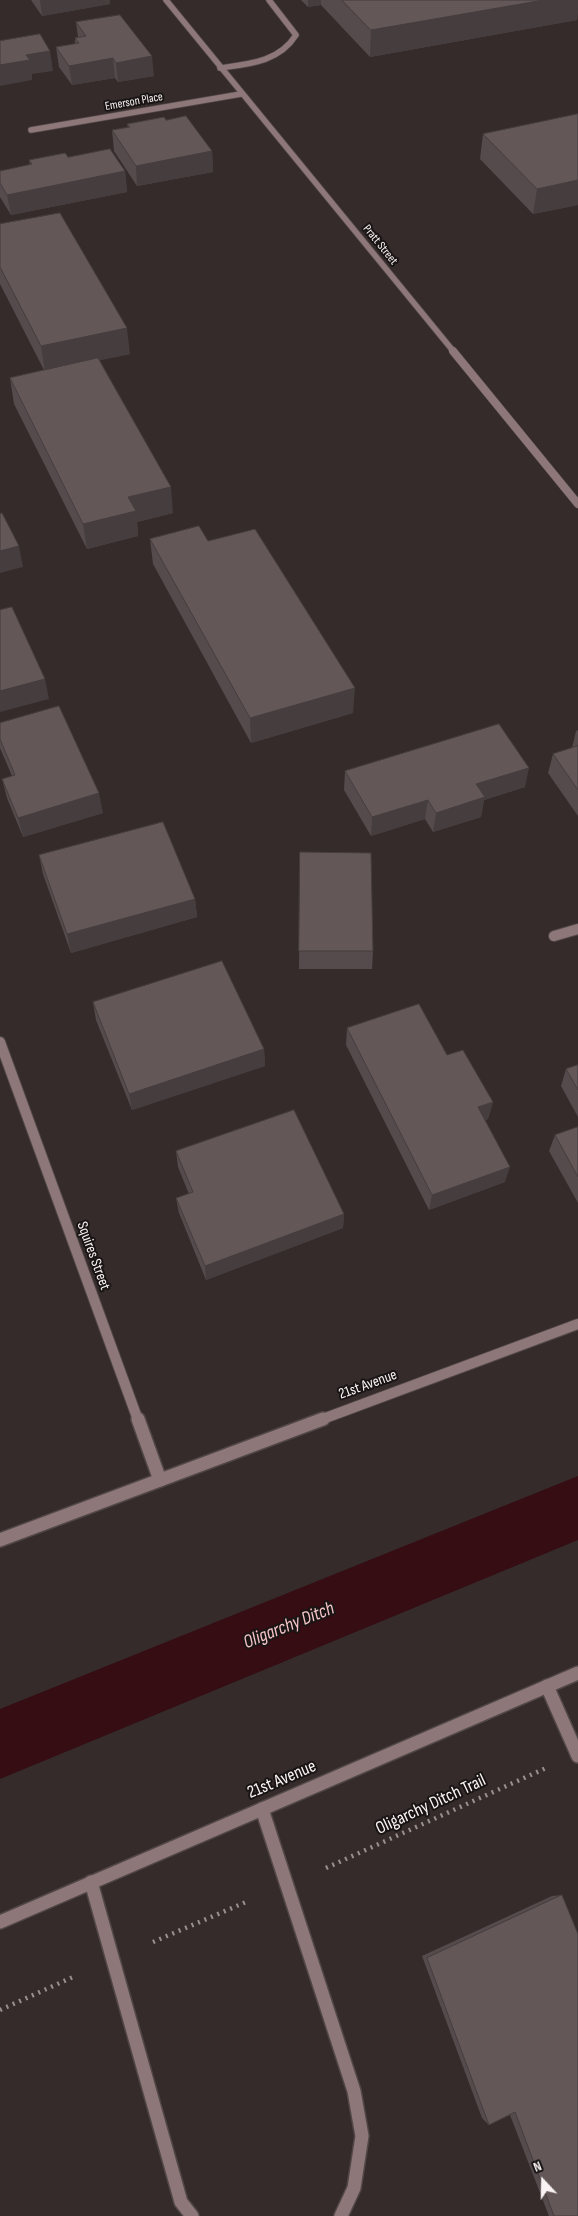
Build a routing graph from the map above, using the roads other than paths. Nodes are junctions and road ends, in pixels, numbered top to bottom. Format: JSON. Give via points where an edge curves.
{"nodes":[{"id":1,"x":166,"y":0,"type":"edge"},
{"id":2,"x":270,"y":0,"type":"edge"},
{"id":3,"x":220,"y":68,"type":"junction"},
{"id":4,"x":241,"y":94,"type":"junction"},
{"id":5,"x":31,"y":130,"type":"dead end"},
{"id":6,"x":578,"y":504,"type":"edge"},
{"id":7,"x":578,"y":929,"type":"edge"},
{"id":8,"x":554,"y":936,"type":"dead end"},
{"id":9,"x":0,"y":1042,"type":"edge"},
{"id":10,"x":578,"y":1324,"type":"edge"},
{"id":11,"x":160,"y":1480,"type":"junction"},
{"id":12,"x":0,"y":1540,"type":"edge"},
{"id":13,"x":578,"y":1673,"type":"edge"},
{"id":14,"x":547,"y":1686,"type":"junction"},
{"id":15,"x":578,"y":1756,"type":"edge"},
{"id":16,"x":262,"y":1809,"type":"junction"},
{"id":17,"x":91,"y":1882,"type":"junction"},
{"id":18,"x":0,"y":1922,"type":"edge"},
{"id":19,"x":192,"y":2216,"type":"edge"},
{"id":20,"x":341,"y":2216,"type":"edge"}],
"edges":[{"from":1,"to":3,"type":"street","name":"Pratt Street"},
{"from":2,"to":3,"type":"street","via":[[296,34],[291,45],[274,57]]},
{"from":3,"to":4,"type":"street","name":"Pratt Street"},
{"from":4,"to":5,"type":"street","name":"Emerson Place"},
{"from":4,"to":6,"type":"street","name":"Pratt Street"},
{"from":7,"to":8,"type":"street"},
{"from":9,"to":11,"type":"street","name":"Squires Street"},
{"from":10,"to":11,"type":"street","name":"21st Avenue"},
{"from":11,"to":12,"type":"street","name":"21st Avenue"},
{"from":13,"to":14,"type":"street","name":"21st Avenue"},
{"from":14,"to":15,"type":"street"},
{"from":14,"to":16,"type":"street","name":"21st Avenue"},
{"from":16,"to":17,"type":"street","name":"21st Avenue"},
{"from":16,"to":20,"type":"street","via":[[354,2091],[362,2136],[354,2188]]},
{"from":17,"to":18,"type":"street","name":"21st Avenue"},
{"from":17,"to":19,"type":"street","via":[[181,2202]]}]}
